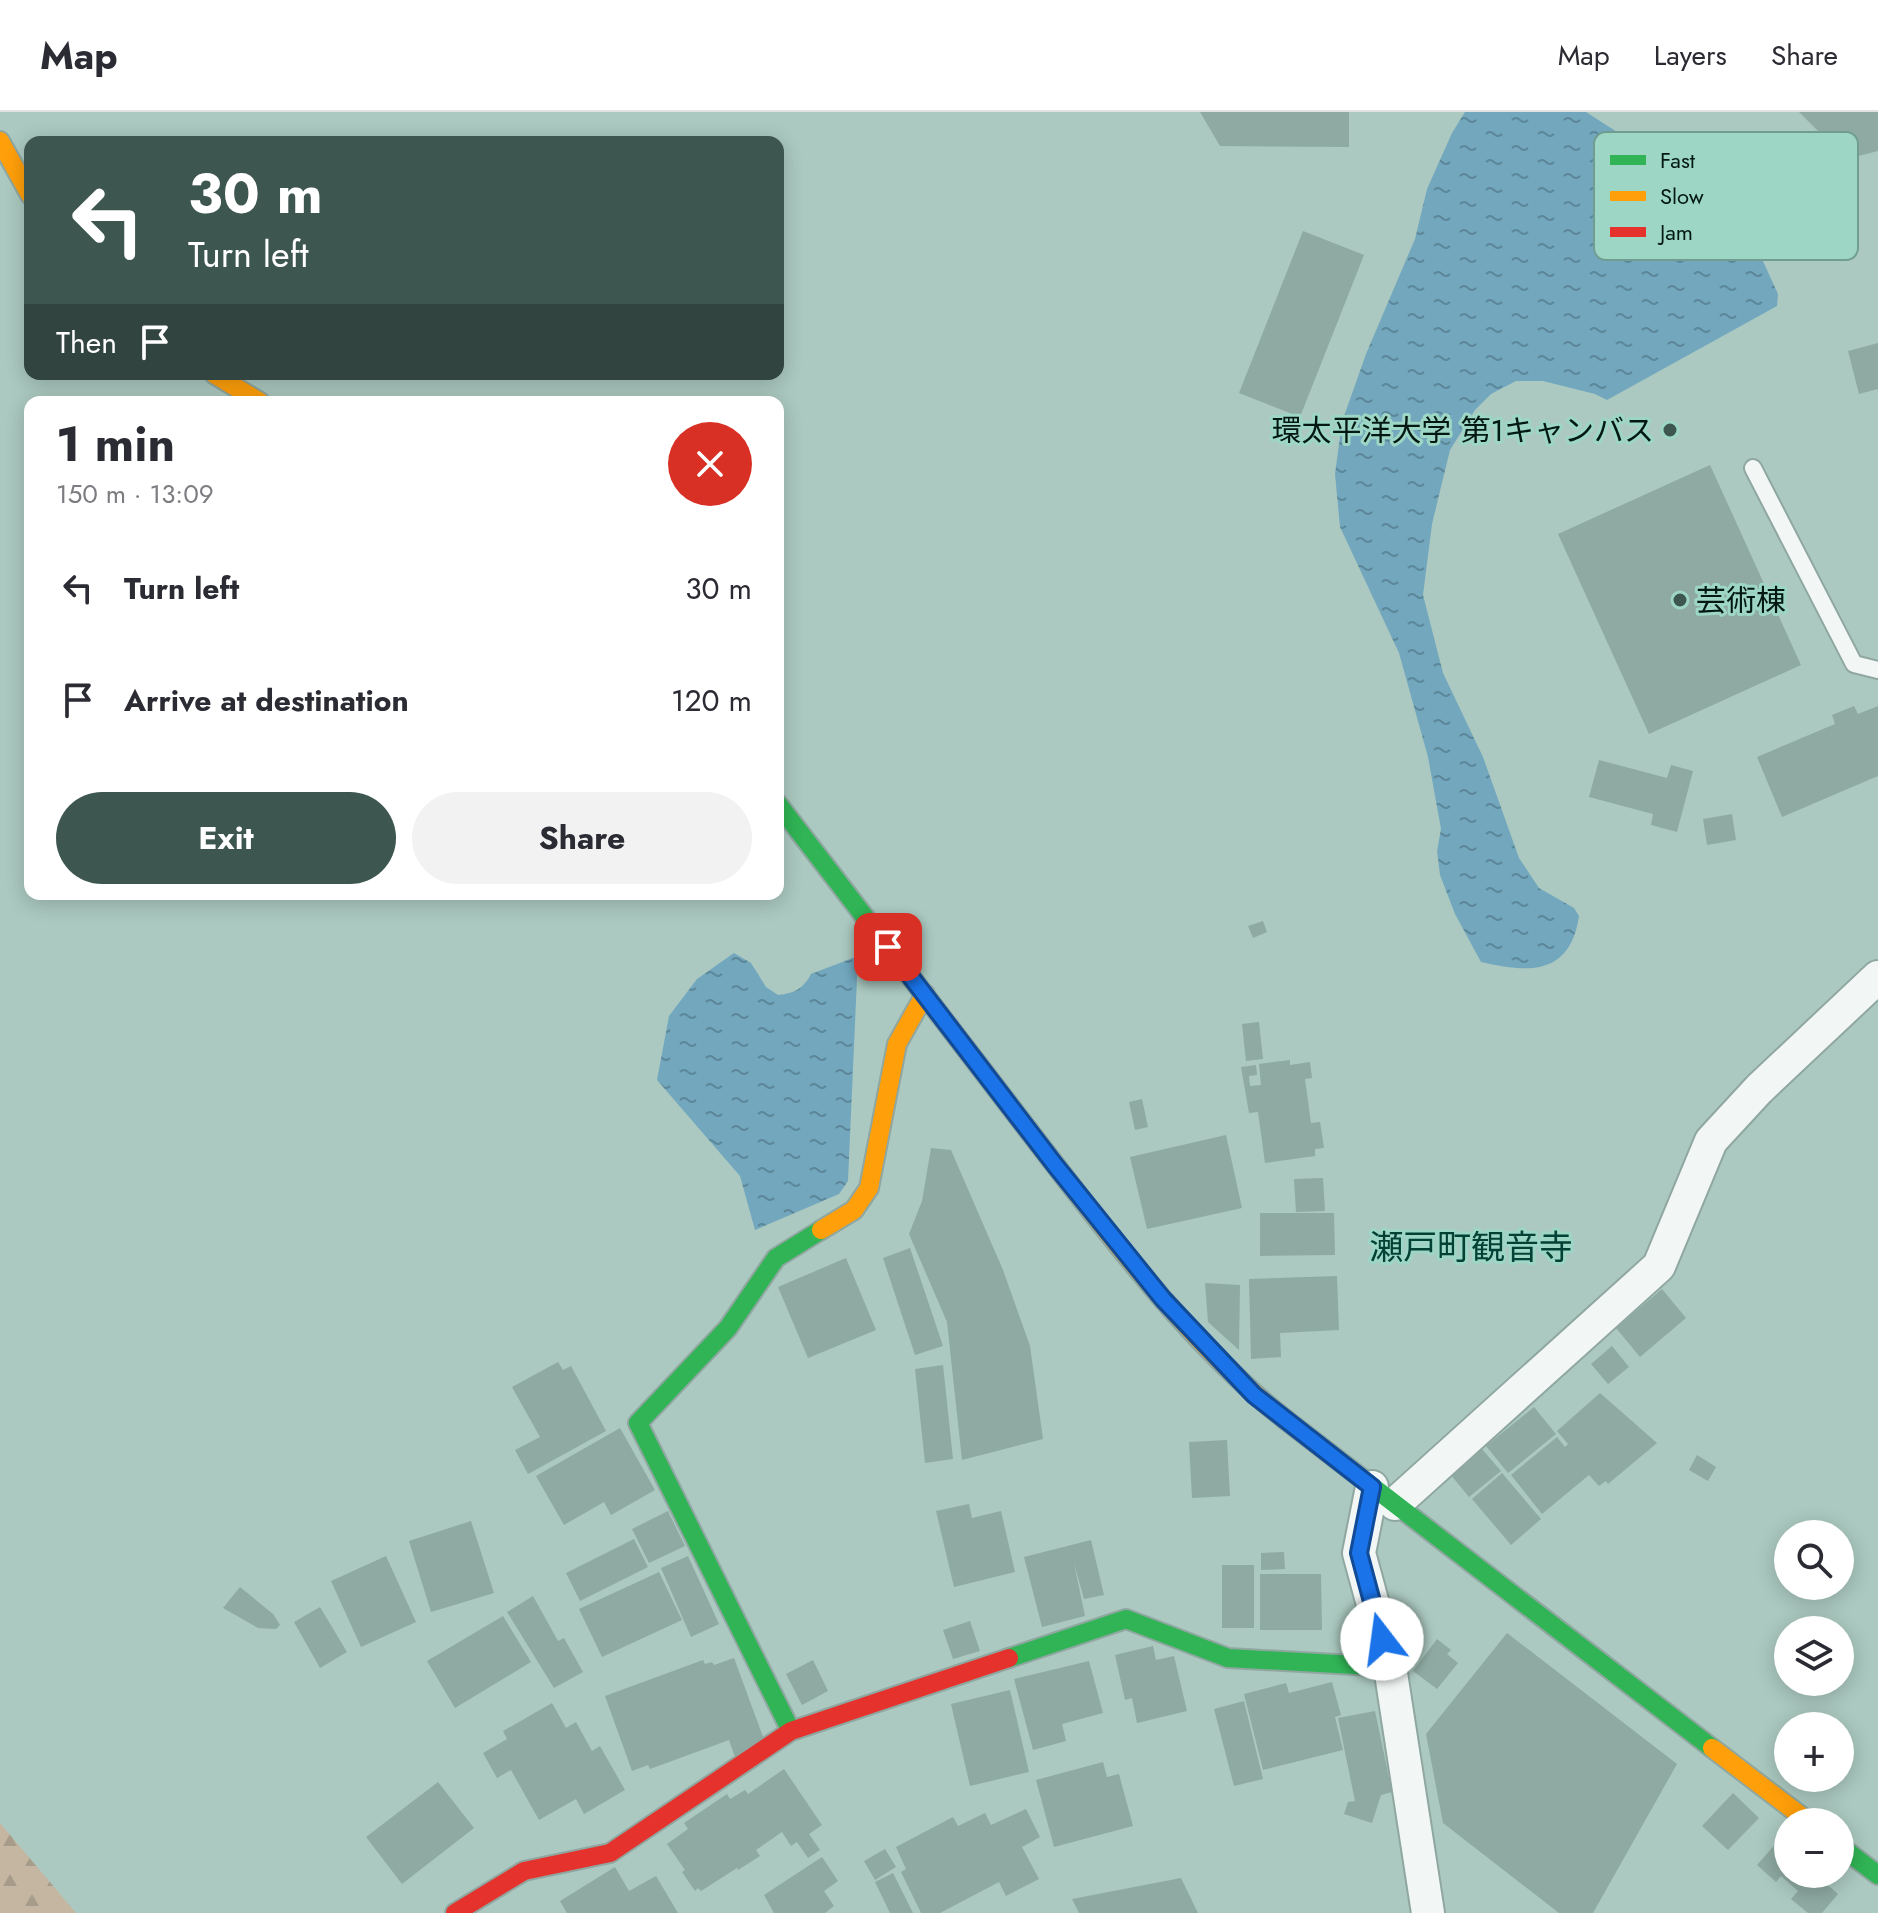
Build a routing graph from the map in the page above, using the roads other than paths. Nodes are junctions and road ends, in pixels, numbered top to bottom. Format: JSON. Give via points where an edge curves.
{"nodes":[{"id":1,"x":0,"y":141,"type":"edge"},
{"id":2,"x":24,"y":184,"type":"edge"},
{"id":3,"x":224,"y":380,"type":"edge"},
{"id":4,"x":250,"y":396,"type":"edge"},
{"id":5,"x":1753,"y":468,"type":"dead end"},
{"id":6,"x":1878,"y":670,"type":"edge"},
{"id":7,"x":784,"y":812,"type":"edge"},
{"id":8,"x":1878,"y":977,"type":"edge"},
{"id":9,"x":925,"y":994,"type":"junction"},
{"id":10,"x":1383,"y":1496,"type":"junction"},
{"id":11,"x":1390,"y":1667,"type":"junction"},
{"id":12,"x":791,"y":1731,"type":"junction"},
{"id":13,"x":1791,"y":1808,"type":"edge"},
{"id":14,"x":1854,"y":1857,"type":"edge"},
{"id":15,"x":1878,"y":1875,"type":"edge"},
{"id":16,"x":455,"y":1913,"type":"edge"},
{"id":17,"x":1428,"y":1913,"type":"edge"}],
"edges":[{"from":1,"to":2,"type":"street"},
{"from":3,"to":4,"type":"street"},
{"from":5,"to":6,"type":"lane","via":[[1854,664]]},
{"from":7,"to":9,"type":"street"},
{"from":8,"to":10,"type":"street","via":[[1711,1141],[1659,1266]]},
{"from":9,"to":10,"type":"street","via":[[1163,1299],[1254,1395]]},
{"from":9,"to":12,"type":"street","via":[[897,1044],[869,1188],[854,1210],[776,1258],[728,1328],[638,1423]]},
{"from":10,"to":11,"type":"street","via":[[1359,1553]]},
{"from":10,"to":13,"type":"street"},
{"from":11,"to":12,"type":"street","via":[[1228,1658],[1126,1619]]},
{"from":11,"to":17,"type":"street"},
{"from":12,"to":16,"type":"street","via":[[610,1853],[524,1871]]},
{"from":14,"to":15,"type":"street"}]}
